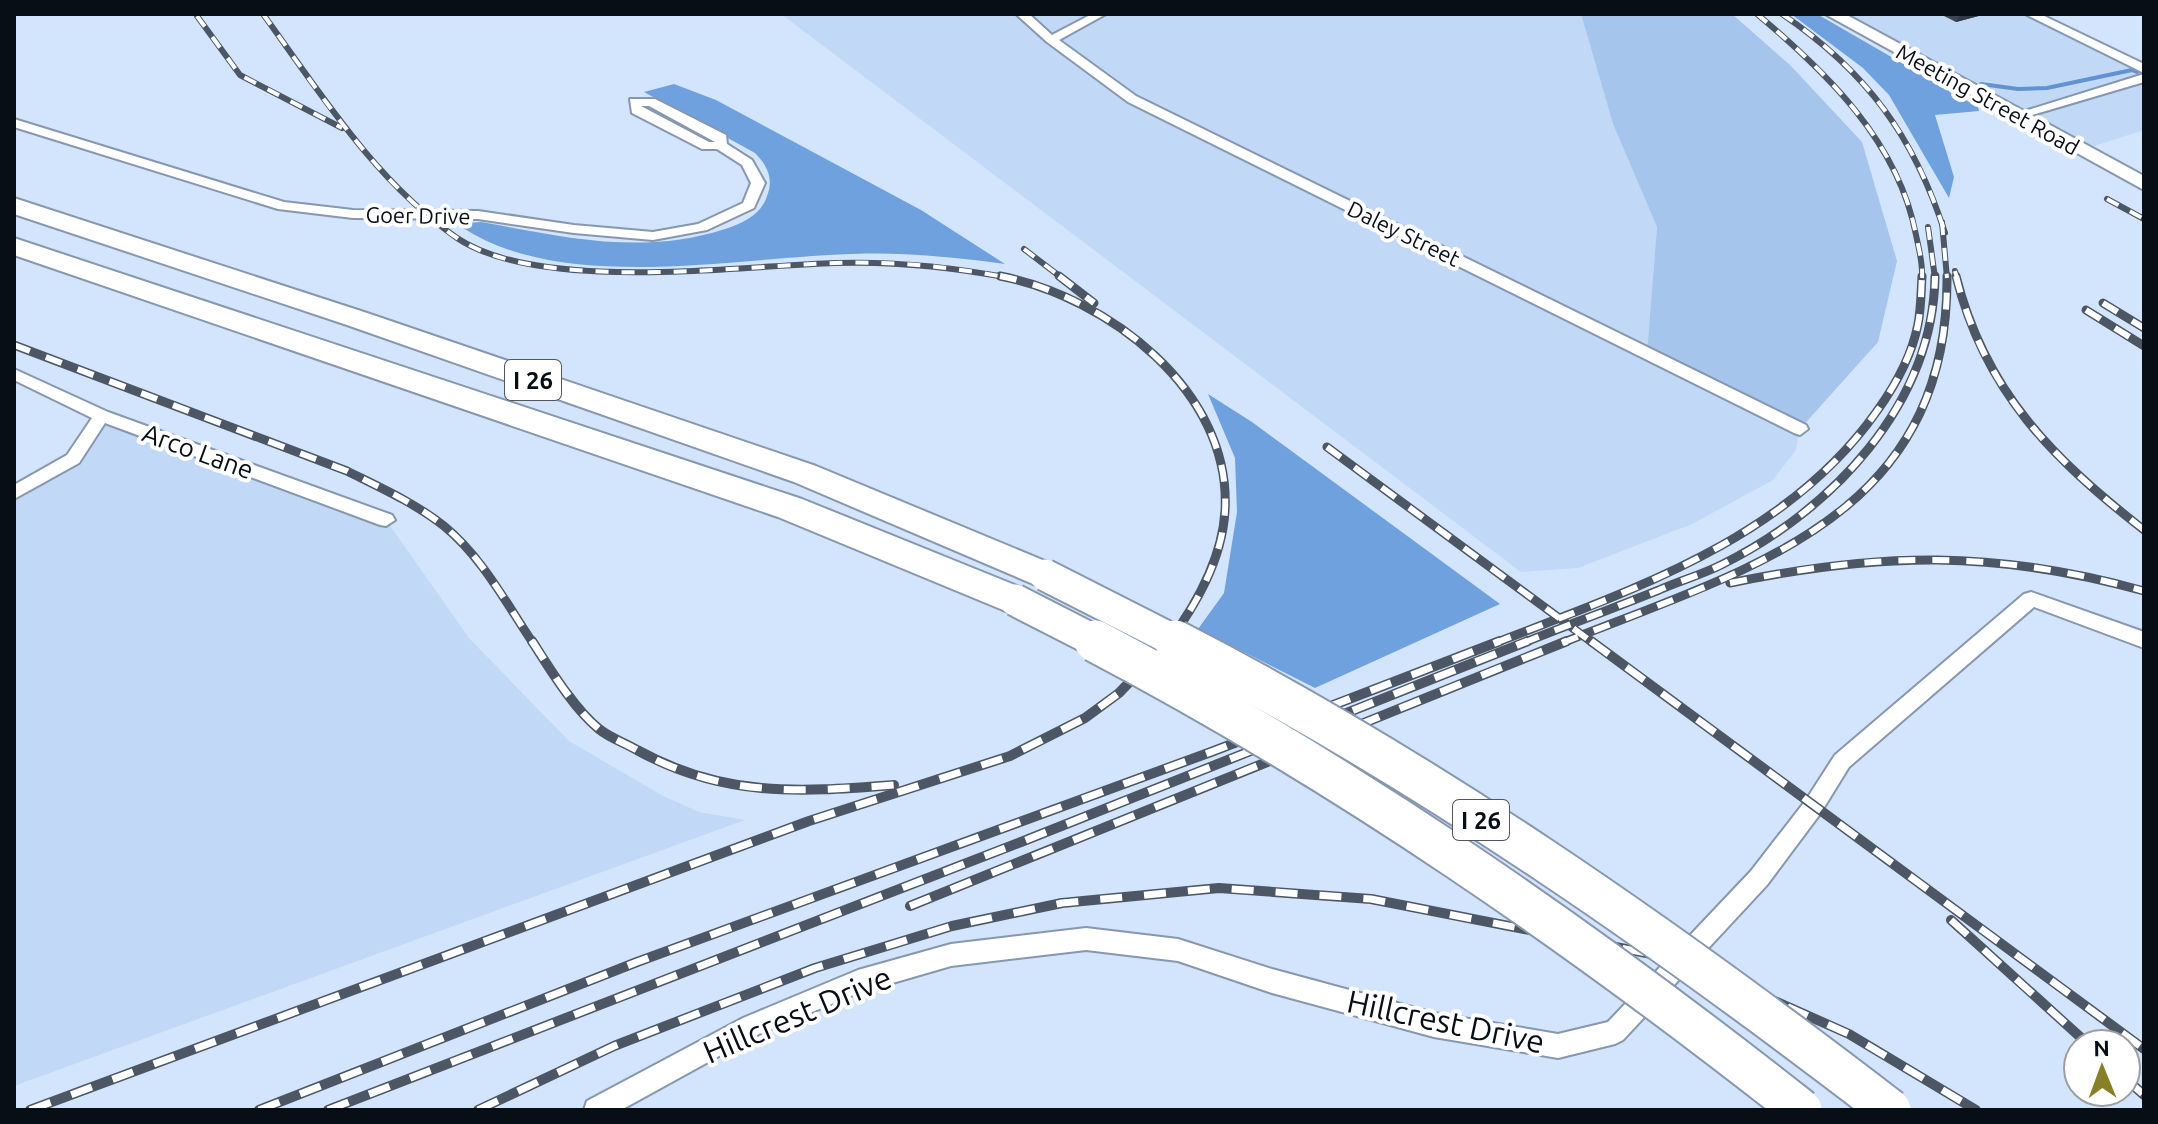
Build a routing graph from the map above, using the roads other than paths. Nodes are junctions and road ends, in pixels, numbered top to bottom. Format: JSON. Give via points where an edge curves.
{"nodes":[{"id":1,"x":1022,"y":14,"type":"edge"},
{"id":2,"x":1100,"y":14,"type":"edge"},
{"id":3,"x":1833,"y":14,"type":"edge"},
{"id":4,"x":2031,"y":14,"type":"edge"},
{"id":5,"x":1051,"y":40,"type":"junction"},
{"id":6,"x":2144,"y":69,"type":"edge"},
{"id":7,"x":2144,"y":78,"type":"edge"},
{"id":8,"x":2018,"y":115,"type":"junction"},
{"id":9,"x":14,"y":123,"type":"edge"},
{"id":10,"x":720,"y":145,"type":"junction"},
{"id":11,"x":2144,"y":184,"type":"edge"},
{"id":12,"x":14,"y":206,"type":"edge"},
{"id":13,"x":14,"y":246,"type":"edge"},
{"id":14,"x":14,"y":374,"type":"edge"},
{"id":15,"x":102,"y":416,"type":"junction"},
{"id":16,"x":1800,"y":429,"type":"dead end"},
{"id":17,"x":14,"y":493,"type":"edge"},
{"id":18,"x":386,"y":520,"type":"dead end"},
{"id":19,"x":1030,"y":588,"type":"junction"},
{"id":20,"x":2144,"y":640,"type":"edge"},
{"id":21,"x":596,"y":1110,"type":"edge"},
{"id":22,"x":1801,"y":1110,"type":"edge"},
{"id":23,"x":1890,"y":1110,"type":"edge"}],
"edges":[{"from":1,"to":5,"type":"street","name":"Daley Street"},
{"from":2,"to":5,"type":"street"},
{"from":3,"to":8,"type":"street","name":"Meeting Street Road"},
{"from":4,"to":6,"type":"street"},
{"from":5,"to":16,"type":"street","name":"Daley Street","via":[[1132,99]]},
{"from":7,"to":8,"type":"street"},
{"from":8,"to":11,"type":"street","name":"Meeting Street Road"},
{"from":9,"to":10,"type":"street","name":"Goer Drive","via":[[283,206],[353,214],[478,215],[653,236],[702,227],[749,205],[758,183],[747,163]]},
{"from":10,"to":10,"type":"street","name":"Goer Drive","via":[[722,138],[651,102],[634,102],[636,110],[707,146]]},
{"from":12,"to":19,"type":"highway","number":"I 26","via":[[805,474]]},
{"from":13,"to":19,"type":"highway","number":"I 26"},
{"from":14,"to":15,"type":"street","name":"Arco Lane"},
{"from":15,"to":17,"type":"street","via":[[73,459]]},
{"from":15,"to":18,"type":"street","name":"Arco Lane"},
{"from":19,"to":22,"type":"highway","number":"I 26","bridge":true,"via":[[1421,833],[1610,965]]},
{"from":19,"to":23,"type":"highway","number":"I 26","bridge":true,"via":[[1266,688],[1498,830],[1787,1031]]},
{"from":20,"to":21,"type":"street","name":"Hillcrest Drive","via":[[2031,599],[1842,761],[1759,878],[1615,1032],[1558,1046],[1434,1025],[1178,950],[1086,939],[951,955],[858,982],[751,1026]]}]}
